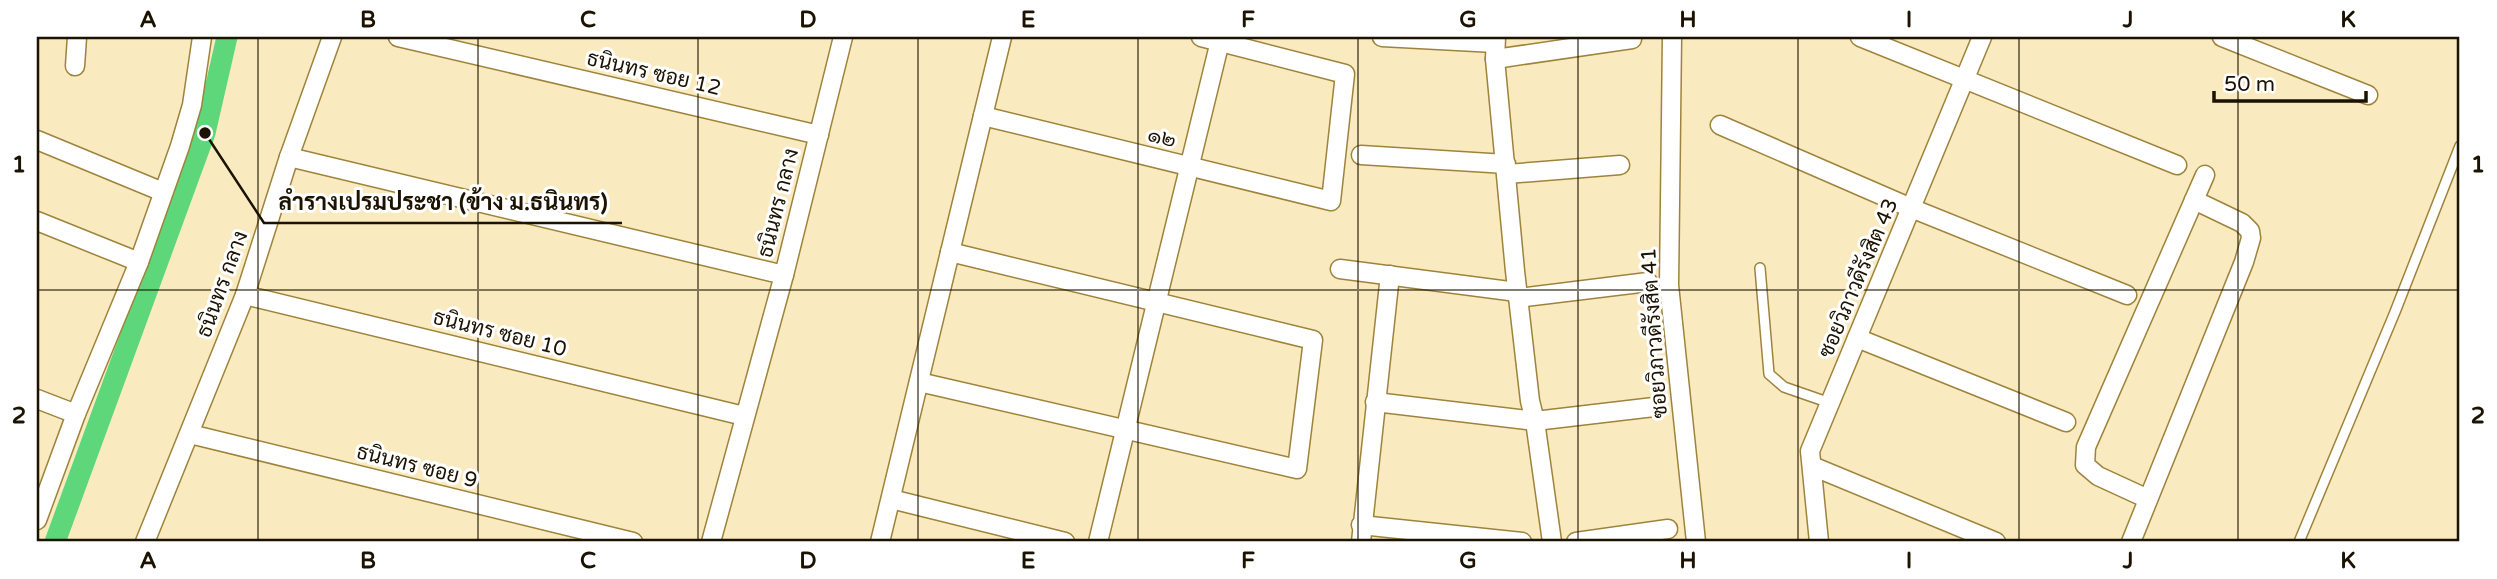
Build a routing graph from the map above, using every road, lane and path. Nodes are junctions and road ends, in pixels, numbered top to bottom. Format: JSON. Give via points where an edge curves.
{"nodes":[{"id":1,"x":78,"y":37,"type":"edge"},
{"id":2,"x":202,"y":37,"type":"edge"},
{"id":3,"x":332,"y":37,"type":"edge"},
{"id":4,"x":398,"y":37,"type":"edge"},
{"id":5,"x":843,"y":37,"type":"edge"},
{"id":6,"x":1002,"y":37,"type":"edge"},
{"id":7,"x":1201,"y":37,"type":"edge"},
{"id":8,"x":1382,"y":37,"type":"edge"},
{"id":9,"x":1672,"y":37,"type":"edge"},
{"id":10,"x":1860,"y":37,"type":"edge"},
{"id":11,"x":1982,"y":37,"type":"edge"},
{"id":12,"x":2222,"y":37,"type":"edge"},
{"id":13,"x":1632,"y":38,"type":"dead end"},
{"id":14,"x":1221,"y":39,"type":"edge"},
{"id":15,"x":1495,"y":46,"type":"edge"},
{"id":16,"x":75,"y":66,"type":"dead end"},
{"id":17,"x":1965,"y":78,"type":"junction"},
{"id":18,"x":2368,"y":95,"type":"dead end"},
{"id":19,"x":983,"y":116,"type":"junction"},
{"id":20,"x":1720,"y":125,"type":"dead end"},
{"id":21,"x":819,"y":135,"type":"junction"},
{"id":22,"x":37,"y":140,"type":"edge"},
{"id":23,"x":2460,"y":145,"type":"edge"},
{"id":24,"x":1361,"y":155,"type":"dead end"},
{"id":25,"x":289,"y":158,"type":"junction"},
{"id":26,"x":1620,"y":165,"type":"dead end"},
{"id":27,"x":2177,"y":165,"type":"dead end"},
{"id":28,"x":1189,"y":167,"type":"junction"},
{"id":29,"x":1507,"y":169,"type":"junction"},
{"id":30,"x":2205,"y":175,"type":"dead end"},
{"id":31,"x":163,"y":192,"type":"junction"},
{"id":32,"x":2194,"y":200,"type":"junction"},
{"id":33,"x":1911,"y":208,"type":"junction"},
{"id":34,"x":37,"y":221,"type":"edge"},
{"id":35,"x":950,"y":252,"type":"junction"},
{"id":36,"x":139,"y":262,"type":"junction"},
{"id":37,"x":1760,"y":268,"type":"dead end"},
{"id":38,"x":1340,"y":269,"type":"dead end"},
{"id":39,"x":784,"y":275,"type":"junction"},
{"id":40,"x":1390,"y":275,"type":"junction"},
{"id":41,"x":1648,"y":282,"type":"dead end"},
{"id":42,"x":245,"y":295,"type":"junction"},
{"id":43,"x":1518,"y":295,"type":"junction"},
{"id":44,"x":2127,"y":295,"type":"dead end"},
{"id":45,"x":1156,"y":302,"type":"junction"},
{"id":46,"x":1857,"y":338,"type":"junction"},
{"id":47,"x":919,"y":382,"type":"junction"},
{"id":48,"x":37,"y":399,"type":"edge"},
{"id":49,"x":1376,"y":402,"type":"junction"},
{"id":50,"x":1830,"y":403,"type":"junction"},
{"id":51,"x":1654,"y":407,"type":"dead end"},
{"id":52,"x":76,"y":415,"type":"junction"},
{"id":53,"x":744,"y":416,"type":"junction"},
{"id":54,"x":1535,"y":421,"type":"junction"},
{"id":55,"x":2066,"y":422,"type":"dead end"},
{"id":56,"x":1124,"y":430,"type":"junction"},
{"id":57,"x":190,"y":434,"type":"junction"},
{"id":58,"x":1812,"y":466,"type":"junction"},
{"id":59,"x":891,"y":499,"type":"junction"},
{"id":60,"x":2148,"y":499,"type":"junction"},
{"id":61,"x":37,"y":520,"type":"edge"},
{"id":62,"x":1668,"y":529,"type":"dead end"},
{"id":63,"x":1361,"y":533,"type":"edge"},
{"id":64,"x":145,"y":542,"type":"edge"},
{"id":65,"x":633,"y":542,"type":"edge"},
{"id":66,"x":711,"y":542,"type":"edge"},
{"id":67,"x":880,"y":542,"type":"edge"},
{"id":68,"x":1065,"y":542,"type":"edge"},
{"id":69,"x":1098,"y":542,"type":"edge"},
{"id":70,"x":1522,"y":542,"type":"edge"},
{"id":71,"x":1552,"y":542,"type":"edge"},
{"id":72,"x":1576,"y":542,"type":"edge"},
{"id":73,"x":1696,"y":542,"type":"edge"},
{"id":74,"x":1819,"y":542,"type":"edge"},
{"id":75,"x":1996,"y":542,"type":"edge"},
{"id":76,"x":2131,"y":542,"type":"edge"},
{"id":77,"x":2299,"y":542,"type":"edge"}],
"edges":[{"from":1,"to":16,"type":"street"},
{"from":2,"to":31,"type":"street","via":[[192,105]]},
{"from":3,"to":25,"type":"street","name":"ธนินทร กลาง"},
{"from":4,"to":21,"type":"street","name":"ธนินทร ซอย 12"},
{"from":5,"to":21,"type":"street","name":"ธนินทร กลาง"},
{"from":6,"to":19,"type":"street"},
{"from":7,"to":14,"type":"street"},
{"from":8,"to":15,"type":"street"},
{"from":9,"to":73,"type":"street","name":"ซอยวิภาวดีรังสิต 41","via":[[1669,285]]},
{"from":10,"to":17,"type":"street"},
{"from":11,"to":17,"type":"street","name":"ซอยวิภาวดีรังสิต 43"},
{"from":12,"to":18,"type":"street"},
{"from":13,"to":15,"type":"street"},
{"from":14,"to":28,"type":"street"},
{"from":14,"to":28,"type":"street","name":"๑๒","via":[[1345,74],[1331,201]]},
{"from":15,"to":29,"type":"street"},
{"from":17,"to":27,"type":"street"},
{"from":17,"to":33,"type":"street","name":"ซอยวิภาวดีรังสิต 43"},
{"from":19,"to":28,"type":"street","name":"๑๒"},
{"from":19,"to":35,"type":"street"},
{"from":20,"to":33,"type":"street"},
{"from":21,"to":39,"type":"street","name":"ธนินทร กลาง"},
{"from":22,"to":31,"type":"street"},
{"from":23,"to":77,"type":"lane"},
{"from":24,"to":29,"type":"street"},
{"from":25,"to":39,"type":"street"},
{"from":25,"to":42,"type":"street","name":"ธนินทร กลาง"},
{"from":26,"to":29,"type":"street"},
{"from":28,"to":45,"type":"street"},
{"from":29,"to":43,"type":"street"},
{"from":30,"to":32,"type":"street"},
{"from":31,"to":36,"type":"street"},
{"from":32,"to":60,"type":"street","via":[[2242,223],[2251,239]]},
{"from":32,"to":60,"type":"street","via":[[2086,447],[2085,466]]},
{"from":33,"to":44,"type":"street"},
{"from":33,"to":46,"type":"street","name":"ซอยวิภาวดีรังสิต 43"},
{"from":34,"to":36,"type":"street"},
{"from":35,"to":45,"type":"street"},
{"from":35,"to":47,"type":"street"},
{"from":36,"to":52,"type":"street"},
{"from":37,"to":50,"type":"lane","via":[[1769,374],[1784,387]]},
{"from":38,"to":40,"type":"street"},
{"from":39,"to":53,"type":"street","name":"ธนินทร กลาง"},
{"from":40,"to":43,"type":"street"},
{"from":40,"to":49,"type":"street"},
{"from":41,"to":43,"type":"street"},
{"from":42,"to":53,"type":"street","name":"ธนินทร ซอย 10"},
{"from":42,"to":57,"type":"street","name":"ธนินทร กลาง"},
{"from":43,"to":54,"type":"street"},
{"from":45,"to":56,"type":"street"},
{"from":45,"to":56,"type":"street","via":[[1313,340],[1297,469]]},
{"from":46,"to":50,"type":"street","name":"ซอยวิภาวดีรังสิต 43"},
{"from":46,"to":55,"type":"street"},
{"from":47,"to":56,"type":"street"},
{"from":47,"to":59,"type":"street"},
{"from":48,"to":52,"type":"street"},
{"from":49,"to":54,"type":"street"},
{"from":49,"to":63,"type":"street"},
{"from":50,"to":58,"type":"street","name":"ซอยวิภาวดีรังสิต 43","via":[[1810,451]]},
{"from":51,"to":54,"type":"street"},
{"from":52,"to":61,"type":"street"},
{"from":53,"to":66,"type":"street","name":"ธนินทร กลาง"},
{"from":54,"to":71,"type":"street"},
{"from":56,"to":69,"type":"street"},
{"from":57,"to":64,"type":"street","name":"ธนินทร กลาง"},
{"from":57,"to":65,"type":"street","name":"ธนินทร ซอย 9"},
{"from":58,"to":74,"type":"street","name":"ซอยวิภาวดีรังสิต 43"},
{"from":58,"to":75,"type":"street"},
{"from":59,"to":67,"type":"street"},
{"from":59,"to":68,"type":"street"},
{"from":60,"to":76,"type":"street"},
{"from":62,"to":72,"type":"street"},
{"from":63,"to":70,"type":"street"}]}
